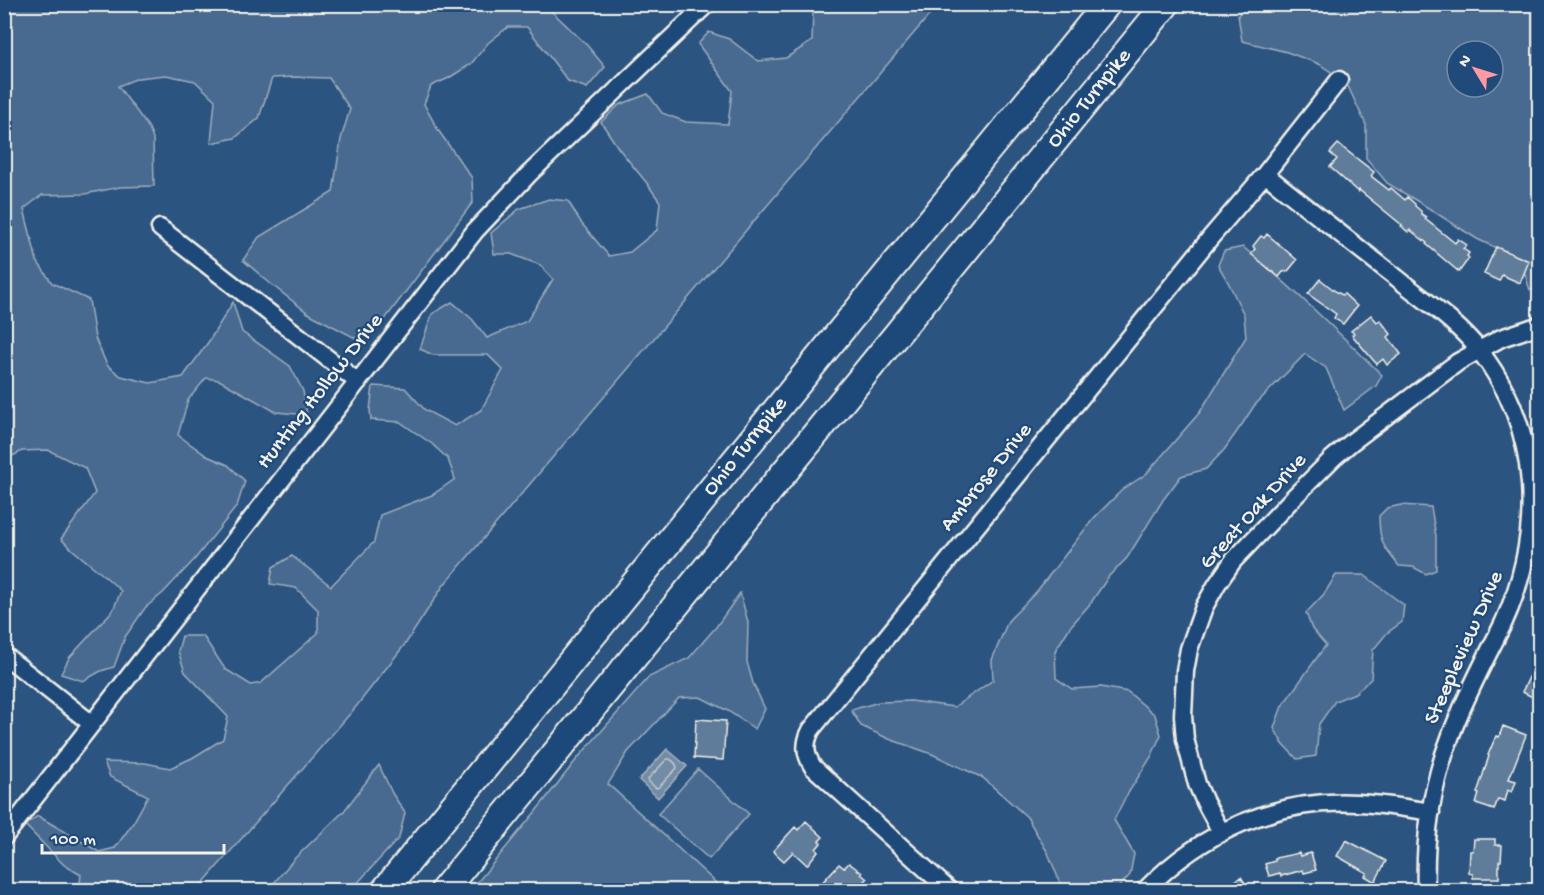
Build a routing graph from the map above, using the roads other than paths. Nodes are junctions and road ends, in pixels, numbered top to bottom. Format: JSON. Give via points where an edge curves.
{"nodes":[{"id":1,"x":707,"y":4,"type":"edge"},
{"id":2,"x":1107,"y":4,"type":"edge"},
{"id":3,"x":1166,"y":4,"type":"edge"},
{"id":4,"x":1339,"y":81,"type":"dead end"},
{"id":5,"x":1265,"y":174,"type":"junction"},
{"id":6,"x":160,"y":228,"type":"dead end"},
{"id":7,"x":1539,"y":325,"type":"edge"},
{"id":8,"x":1478,"y":349,"type":"junction"},
{"id":9,"x":358,"y":382,"type":"junction"},
{"id":10,"x":4,"y":655,"type":"edge"},
{"id":11,"x":92,"y":724,"type":"junction"},
{"id":12,"x":1431,"y":812,"type":"junction"},
{"id":13,"x":1221,"y":832,"type":"junction"},
{"id":14,"x":4,"y":837,"type":"edge"},
{"id":15,"x":385,"y":891,"type":"edge"},
{"id":16,"x":444,"y":891,"type":"edge"},
{"id":17,"x":949,"y":891,"type":"edge"},
{"id":18,"x":1145,"y":891,"type":"edge"},
{"id":19,"x":1426,"y":891,"type":"edge"}],
"edges":[{"from":1,"to":9,"type":"street","name":"Hunting Hollow Drive","via":[[496,208]]},
{"from":2,"to":15,"type":"highway","name":"Ohio Turnpike"},
{"from":3,"to":16,"type":"highway","name":"Ohio Turnpike"},
{"from":4,"to":5,"type":"street","name":"Ambrose Drive"},
{"from":5,"to":8,"type":"street","name":"Steepleview Drive","via":[[1449,320]]},
{"from":5,"to":17,"type":"street","name":"Ambrose Drive","via":[[807,738],[806,753],[813,767]]},
{"from":6,"to":9,"type":"street"},
{"from":7,"to":8,"type":"street","name":"Great Oak Drive"},
{"from":8,"to":12,"type":"street","name":"Steepleview Drive","via":[[1507,395],[1525,444],[1533,496],[1532,529],[1520,586],[1450,735]]},
{"from":8,"to":13,"type":"street","name":"Great Oak Drive","via":[[1333,458],[1233,561],[1204,607],[1189,649],[1182,716],[1197,784]]},
{"from":9,"to":11,"type":"street","name":"Hunting Hollow Drive"},
{"from":10,"to":11,"type":"street"},
{"from":11,"to":14,"type":"street","name":"Hunting Hollow Drive"},
{"from":12,"to":13,"type":"street","via":[[1356,802],[1324,803],[1264,814]]},
{"from":12,"to":19,"type":"street","name":"Steepleview Drive"},
{"from":13,"to":18,"type":"street","via":[[1184,856]]}]}
